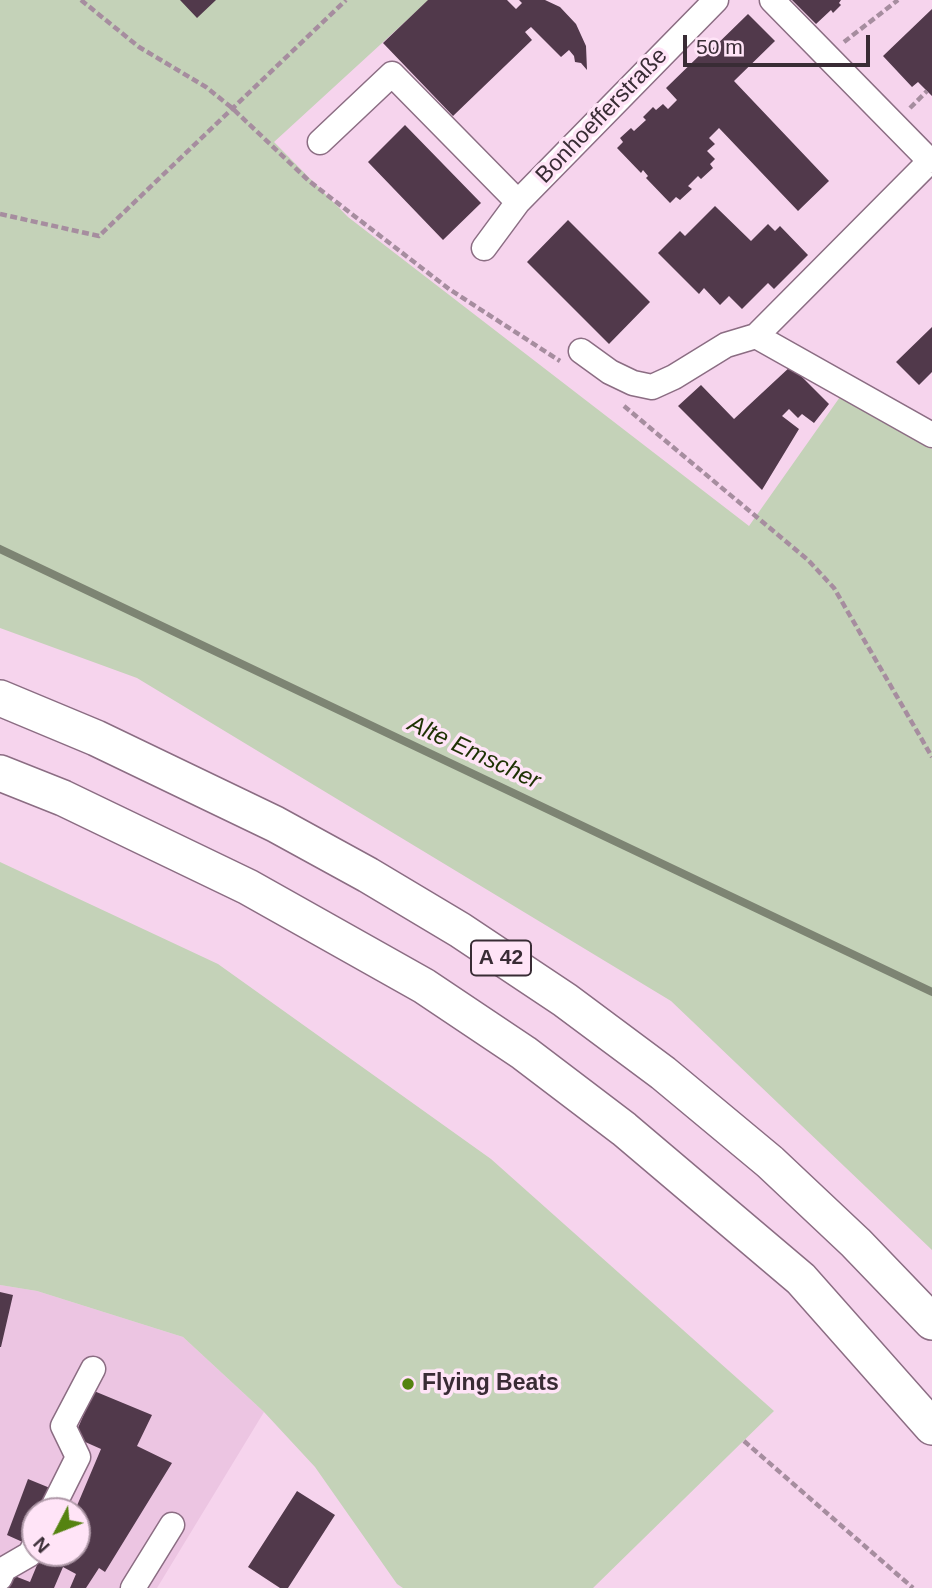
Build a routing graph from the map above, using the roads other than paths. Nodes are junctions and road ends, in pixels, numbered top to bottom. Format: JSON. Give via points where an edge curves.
{"nodes":[{"id":1,"x":716,"y":0,"type":"edge"},
{"id":2,"x":772,"y":0,"type":"edge"},
{"id":3,"x":320,"y":142,"type":"dead end"},
{"id":4,"x":931,"y":162,"type":"edge"},
{"id":5,"x":518,"y":202,"type":"junction"},
{"id":6,"x":484,"y":248,"type":"dead end"},
{"id":7,"x":756,"y":336,"type":"junction"},
{"id":8,"x":575,"y":359,"type":"road end"},
{"id":9,"x":932,"y":435,"type":"edge"},
{"id":10,"x":0,"y":698,"type":"edge"},
{"id":11,"x":0,"y":773,"type":"edge"},
{"id":12,"x":932,"y":1322,"type":"edge"},
{"id":13,"x":93,"y":1369,"type":"dead end"},
{"id":14,"x":932,"y":1427,"type":"edge"},
{"id":15,"x":58,"y":1497,"type":"edge"},
{"id":16,"x":172,"y":1525,"type":"dead end"},
{"id":17,"x":21,"y":1559,"type":"edge"},
{"id":18,"x":0,"y":1578,"type":"edge"},
{"id":19,"x":133,"y":1588,"type":"edge"}],
"edges":[{"from":1,"to":5,"type":"lane","name":"Bonhoefferstraße"},
{"from":2,"to":4,"type":"lane"},
{"from":3,"to":5,"type":"lane","name":"Bonhoefferstraße","via":[[391,74]]},
{"from":4,"to":7,"type":"lane"},
{"from":5,"to":6,"type":"lane","name":"Bonhoefferstraße"},
{"from":7,"to":8,"type":"lane","via":[[726,345],[652,387]]},
{"from":7,"to":9,"type":"lane"},
{"from":10,"to":12,"type":"highway","number":"A 42","via":[[96,738],[275,824],[460,930],[565,1000],[760,1153]]},
{"from":11,"to":14,"type":"highway","via":[[63,798],[248,887],[424,986],[524,1053],[624,1129],[801,1279]]},
{"from":13,"to":15,"type":"lane","via":[[63,1426],[78,1457]]},
{"from":16,"to":19,"type":"lane"},
{"from":17,"to":18,"type":"lane","via":[[4,1569]]}]}
